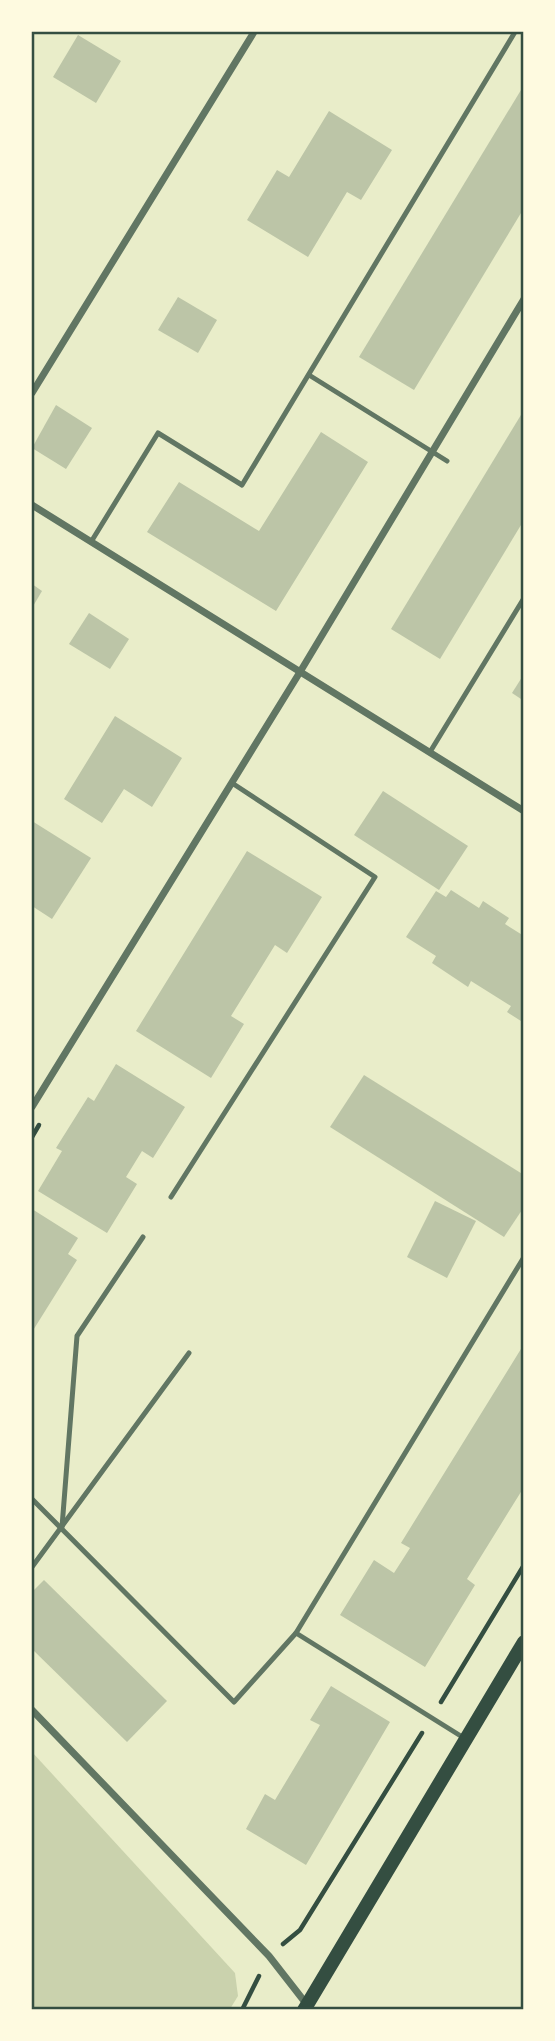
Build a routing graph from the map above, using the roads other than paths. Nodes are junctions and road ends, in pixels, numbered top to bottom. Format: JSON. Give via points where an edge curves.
{"nodes":[{"id":1,"x":254,"y":32,"type":"edge"},
{"id":2,"x":515,"y":32,"type":"edge"},
{"id":3,"x":523,"y":299,"type":"edge"},
{"id":4,"x":309,"y":375,"type":"junction"},
{"id":5,"x":32,"y":393,"type":"edge"},
{"id":6,"x":432,"y":451,"type":"junction"},
{"id":7,"x":447,"y":461,"type":"dead end"},
{"id":8,"x":32,"y":505,"type":"edge"},
{"id":9,"x":91,"y":542,"type":"junction"},
{"id":10,"x":523,"y":598,"type":"edge"},
{"id":11,"x":300,"y":672,"type":"junction"},
{"id":12,"x":430,"y":752,"type":"junction"},
{"id":13,"x":232,"y":783,"type":"junction"},
{"id":14,"x":523,"y":811,"type":"edge"},
{"id":15,"x":32,"y":1107,"type":"edge"},
{"id":16,"x":171,"y":1197,"type":"dead end"},
{"id":17,"x":143,"y":1237,"type":"dead end"},
{"id":18,"x":523,"y":1257,"type":"edge"},
{"id":19,"x":189,"y":1353,"type":"dead end"},
{"id":20,"x":32,"y":1499,"type":"edge"},
{"id":21,"x":62,"y":1527,"type":"junction"},
{"id":22,"x":32,"y":1566,"type":"edge"},
{"id":23,"x":296,"y":1633,"type":"junction"},
{"id":24,"x":521,"y":1651,"type":"edge"},
{"id":25,"x":32,"y":1710,"type":"edge"},
{"id":26,"x":466,"y":1738,"type":"junction"},
{"id":27,"x":307,"y":2008,"type":"edge"}],
"edges":[{"from":1,"to":5,"type":"street"},
{"from":2,"to":4,"type":"lane"},
{"from":3,"to":6,"type":"street"},
{"from":4,"to":6,"type":"lane"},
{"from":4,"to":9,"type":"lane","via":[[242,485],[158,433]]},
{"from":6,"to":7,"type":"lane"},
{"from":6,"to":11,"type":"street"},
{"from":8,"to":9,"type":"street"},
{"from":9,"to":11,"type":"street"},
{"from":10,"to":12,"type":"lane"},
{"from":11,"to":12,"type":"street"},
{"from":11,"to":13,"type":"street"},
{"from":12,"to":14,"type":"street"},
{"from":13,"to":15,"type":"street"},
{"from":13,"to":16,"type":"lane","via":[[375,877]]},
{"from":17,"to":21,"type":"lane","via":[[77,1336]]},
{"from":18,"to":23,"type":"lane"},
{"from":19,"to":21,"type":"lane"},
{"from":20,"to":21,"type":"lane"},
{"from":21,"to":22,"type":"lane"},
{"from":21,"to":23,"type":"lane","via":[[234,1702]]},
{"from":23,"to":26,"type":"lane"},
{"from":24,"to":26,"type":"main road"},
{"from":25,"to":27,"type":"street","via":[[269,1956]]},
{"from":26,"to":27,"type":"main road"}]}
